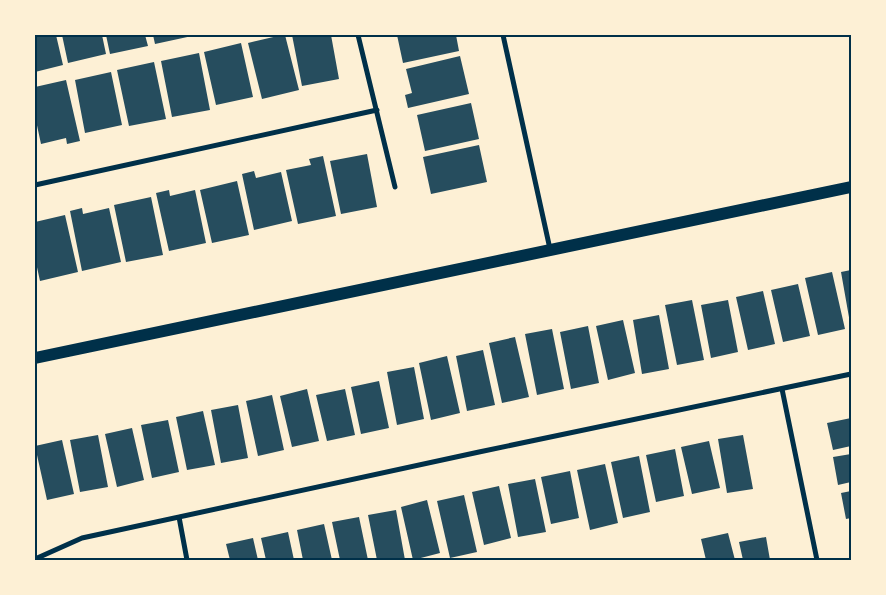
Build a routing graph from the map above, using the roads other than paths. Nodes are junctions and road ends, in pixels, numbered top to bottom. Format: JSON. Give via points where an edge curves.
{"nodes":[{"id":1,"x":358,"y":35,"type":"edge"},
{"id":2,"x":503,"y":35,"type":"edge"},
{"id":3,"x":377,"y":110,"type":"junction"},
{"id":4,"x":35,"y":185,"type":"edge"},
{"id":5,"x":395,"y":187,"type":"dead end"},
{"id":6,"x":851,"y":187,"type":"edge"},
{"id":7,"x":551,"y":251,"type":"junction"},
{"id":8,"x":35,"y":358,"type":"edge"},
{"id":9,"x":851,"y":374,"type":"edge"},
{"id":10,"x":782,"y":390,"type":"junction"},
{"id":11,"x":179,"y":517,"type":"junction"},
{"id":12,"x":35,"y":559,"type":"edge"},
{"id":13,"x":187,"y":560,"type":"edge"},
{"id":14,"x":817,"y":560,"type":"edge"}],
"edges":[{"from":1,"to":3,"type":"street"},
{"from":2,"to":7,"type":"street"},
{"from":3,"to":4,"type":"street"},
{"from":3,"to":5,"type":"street"},
{"from":6,"to":7,"type":"main road"},
{"from":7,"to":8,"type":"main road"},
{"from":9,"to":10,"type":"street"},
{"from":10,"to":11,"type":"street"},
{"from":10,"to":14,"type":"street"},
{"from":11,"to":12,"type":"street","via":[[82,538]]},
{"from":11,"to":13,"type":"street"}]}
